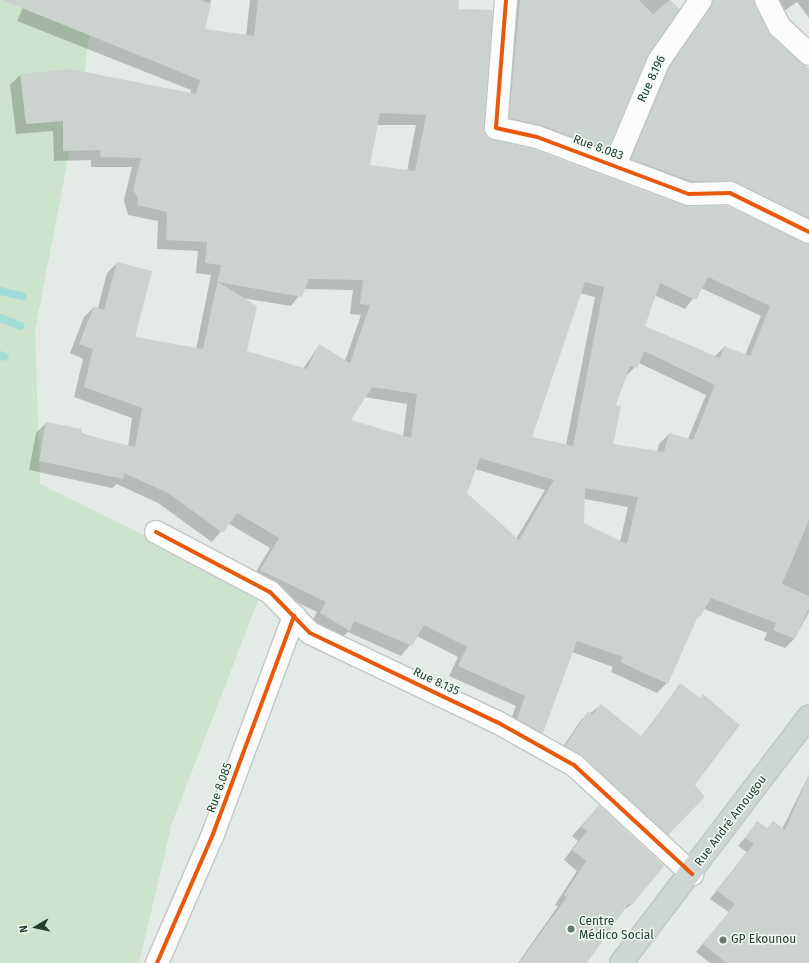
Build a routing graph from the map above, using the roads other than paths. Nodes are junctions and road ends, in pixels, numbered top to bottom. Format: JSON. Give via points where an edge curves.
{"nodes":[{"id":1,"x":506,"y":0,"type":"edge"},
{"id":2,"x":701,"y":0,"type":"edge"},
{"id":3,"x":766,"y":0,"type":"edge"},
{"id":4,"x":809,"y":54,"type":"edge"},
{"id":5,"x":615,"y":165,"type":"junction"},
{"id":6,"x":809,"y":232,"type":"edge"},
{"id":7,"x":156,"y":532,"type":"dead end"},
{"id":8,"x":294,"y":616,"type":"junction"},
{"id":9,"x":809,"y":716,"type":"edge"},
{"id":10,"x":692,"y":874,"type":"junction"},
{"id":11,"x":157,"y":963,"type":"edge"},
{"id":12,"x":621,"y":963,"type":"edge"}],
"edges":[{"from":1,"to":5,"type":"street","name":"Rue 8.083","via":[[496,128],[537,137]]},
{"from":2,"to":5,"type":"street","name":"Rue 8.196","via":[[658,62]]},
{"from":3,"to":4,"type":"street","via":[[780,27]]},
{"from":5,"to":6,"type":"street","name":"Rue 8.083","via":[[689,194],[730,193]]},
{"from":7,"to":8,"type":"street","name":"Rue 8.135","via":[[270,592]]},
{"from":8,"to":10,"type":"street","name":"Rue 8.135","via":[[310,633],[497,722],[574,766]]},
{"from":8,"to":11,"type":"street","name":"Rue 8.085","via":[[213,834]]},
{"from":9,"to":10,"type":"main road","name":"Rue André Amougou"},
{"from":10,"to":12,"type":"main road","name":"Rue André Amougou"}]}
